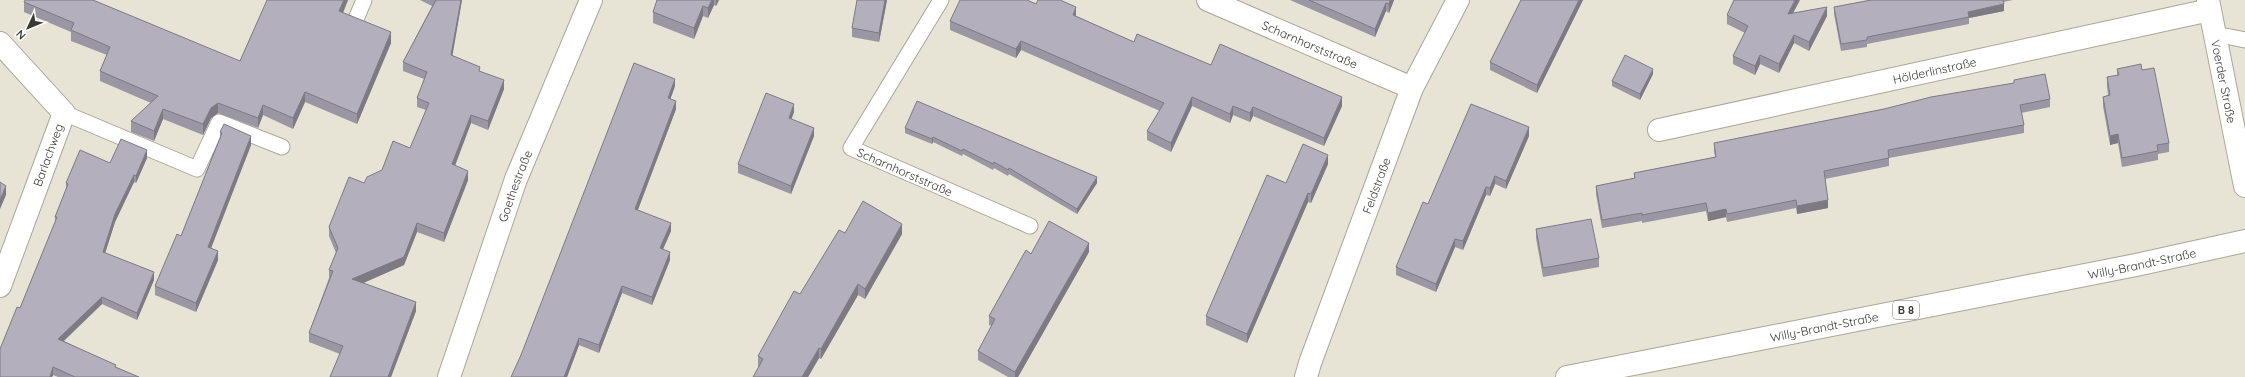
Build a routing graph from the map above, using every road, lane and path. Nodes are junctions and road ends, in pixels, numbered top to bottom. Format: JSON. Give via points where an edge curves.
{"nodes":[{"id":1,"x":364,"y":0,"type":"edge"},
{"id":2,"x":591,"y":0,"type":"edge"},
{"id":3,"x":941,"y":0,"type":"edge"},
{"id":4,"x":1208,"y":0,"type":"edge"},
{"id":5,"x":1458,"y":0,"type":"edge"},
{"id":6,"x":2209,"y":5,"type":"edge"},
{"id":7,"x":356,"y":19,"type":"edge"},
{"id":8,"x":2215,"y":34,"type":"junction"},
{"id":9,"x":2245,"y":40,"type":"edge"},
{"id":10,"x":0,"y":43,"type":"edge"},
{"id":11,"x":1412,"y":88,"type":"junction"},
{"id":12,"x":64,"y":113,"type":"junction"},
{"id":13,"x":1659,"y":130,"type":"dead end"},
{"id":14,"x":282,"y":147,"type":"dead end"},
{"id":15,"x":2245,"y":186,"type":"edge"},
{"id":16,"x":1030,"y":226,"type":"dead end"},
{"id":17,"x":2245,"y":241,"type":"edge"},
{"id":18,"x":0,"y":286,"type":"edge"},
{"id":19,"x":449,"y":377,"type":"edge"},
{"id":20,"x":1306,"y":377,"type":"edge"},
{"id":21,"x":1567,"y":377,"type":"edge"}],
"edges":[{"from":1,"to":7,"type":"lane"},
{"from":2,"to":19,"type":"street","name":"Goethestraße","via":[[516,179]]},
{"from":3,"to":16,"type":"lane","name":"Scharnhorststraße","via":[[851,148]]},
{"from":4,"to":11,"type":"street","name":"Scharnhorststraße"},
{"from":5,"to":11,"type":"street","name":"Feldstraße"},
{"from":6,"to":8,"type":"street","name":"Voerder Straße"},
{"from":6,"to":13,"type":"street","name":"Hölderlinstraße"},
{"from":8,"to":9,"type":"lane"},
{"from":8,"to":15,"type":"street","name":"Voerder Straße"},
{"from":10,"to":12,"type":"street","name":"Barlachweg"},
{"from":11,"to":20,"type":"street","name":"Feldstraße"},
{"from":12,"to":14,"type":"lane","via":[[197,169],[219,122]]},
{"from":12,"to":18,"type":"street","name":"Barlachweg"},
{"from":17,"to":21,"type":"street","name":"Willy-Brandt-Straße","number":"B 8","via":[[2136,265]]}]}
